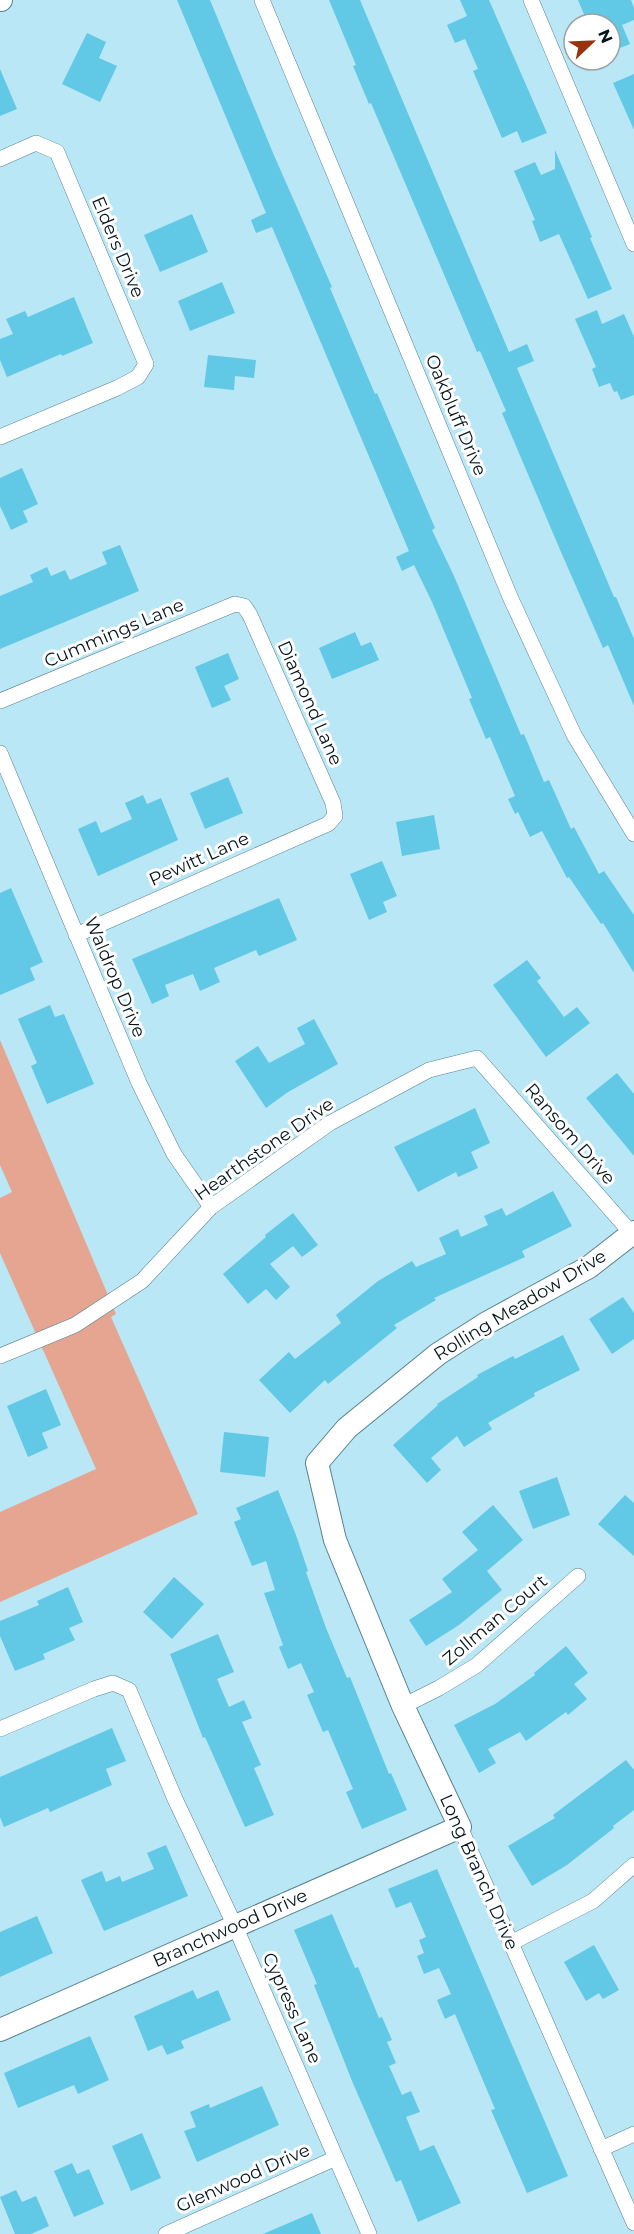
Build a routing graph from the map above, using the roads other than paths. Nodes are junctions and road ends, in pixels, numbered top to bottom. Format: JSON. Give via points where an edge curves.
{"nodes":[{"id":1,"x":262,"y":0,"type":"edge"},
{"id":2,"x":531,"y":0,"type":"edge"},
{"id":3,"x":0,"y":159,"type":"edge"},
{"id":4,"x":634,"y":244,"type":"edge"},
{"id":5,"x":0,"y":437,"type":"edge"},
{"id":6,"x":244,"y":606,"type":"joint"},
{"id":7,"x":0,"y":702,"type":"edge"},
{"id":8,"x":0,"y":753,"type":"edge"},
{"id":9,"x":334,"y":816,"type":"joint"},
{"id":10,"x":634,"y":834,"type":"edge"},
{"id":11,"x":76,"y":935,"type":"junction"},
{"id":12,"x":477,"y":1058,"type":"joint"},
{"id":13,"x":211,"y":1207,"type":"junction"},
{"id":14,"x":633,"y":1234,"type":"edge"},
{"id":15,"x":0,"y":1356,"type":"edge"},
{"id":16,"x":331,"y":1518,"type":"joint"},
{"id":17,"x":578,"y":1576,"type":"dead end"},
{"id":18,"x":403,"y":1706,"type":"junction"},
{"id":19,"x":0,"y":1729,"type":"edge"},
{"id":20,"x":460,"y":1827,"type":"junction"},
{"id":21,"x":634,"y":1865,"type":"edge"},
{"id":22,"x":235,"y":1926,"type":"junction"},
{"id":23,"x":511,"y":1943,"type":"junction"},
{"id":24,"x":0,"y":2030,"type":"edge"},
{"id":25,"x":634,"y":2134,"type":"edge"},
{"id":26,"x":602,"y":2149,"type":"junction"},
{"id":27,"x":336,"y":2158,"type":"junction"},
{"id":28,"x":634,"y":2223,"type":"edge"},
{"id":29,"x":166,"y":2234,"type":"edge"},
{"id":30,"x":369,"y":2234,"type":"edge"}],
"edges":[{"from":1,"to":10,"type":"street","name":"Oakbluff Drive","via":[[511,599],[574,735]]},
{"from":2,"to":4,"type":"street"},
{"from":3,"to":5,"type":"street","name":"Elders Drive","via":[[36,143],[57,152],[146,364],[138,377]]},
{"from":6,"to":7,"type":"street","name":"Cummings Lane","via":[[235,603]]},
{"from":6,"to":9,"type":"street","name":"Diamond Lane","via":[[333,803]]},
{"from":8,"to":11,"type":"street","name":"Waldrop Drive"},
{"from":9,"to":11,"type":"street","name":"Pewitt Lane","via":[[328,824]]},
{"from":11,"to":13,"type":"street","name":"Waldrop Drive","via":[[174,1154]]},
{"from":12,"to":13,"type":"street","name":"Hearthstone Drive","via":[[429,1070],[330,1123]]},
{"from":12,"to":14,"type":"street","name":"Ransom Drive"},
{"from":13,"to":15,"type":"street","name":"Hearthstone Drive","via":[[142,1281],[75,1324]]},
{"from":14,"to":16,"type":"street","name":"Rolling Meadow Drive","via":[[589,1267],[485,1323],[438,1354],[347,1428],[318,1463]]},
{"from":16,"to":18,"type":"street","name":"Long Branch Drive","via":[[335,1540]]},
{"from":17,"to":18,"type":"street","name":"Zollman Court","via":[[477,1665]]},
{"from":18,"to":20,"type":"street","name":"Long Branch Drive"},
{"from":19,"to":22,"type":"street","name":"Cypress Lane","via":[[113,1683],[129,1690]]},
{"from":20,"to":22,"type":"street","name":"Branchwood Drive"},
{"from":20,"to":23,"type":"street","name":"Long Branch Drive"},
{"from":21,"to":23,"type":"street","via":[[592,1901]]},
{"from":22,"to":24,"type":"street","name":"Branchwood Drive"},
{"from":22,"to":27,"type":"street","name":"Cypress Lane"},
{"from":23,"to":26,"type":"street","name":"Long Branch Drive"},
{"from":25,"to":26,"type":"street"},
{"from":26,"to":28,"type":"street","name":"Long Branch Drive"},
{"from":27,"to":29,"type":"street","name":"Glenwood Drive"},
{"from":27,"to":30,"type":"street","name":"Cypress Lane"}]}
